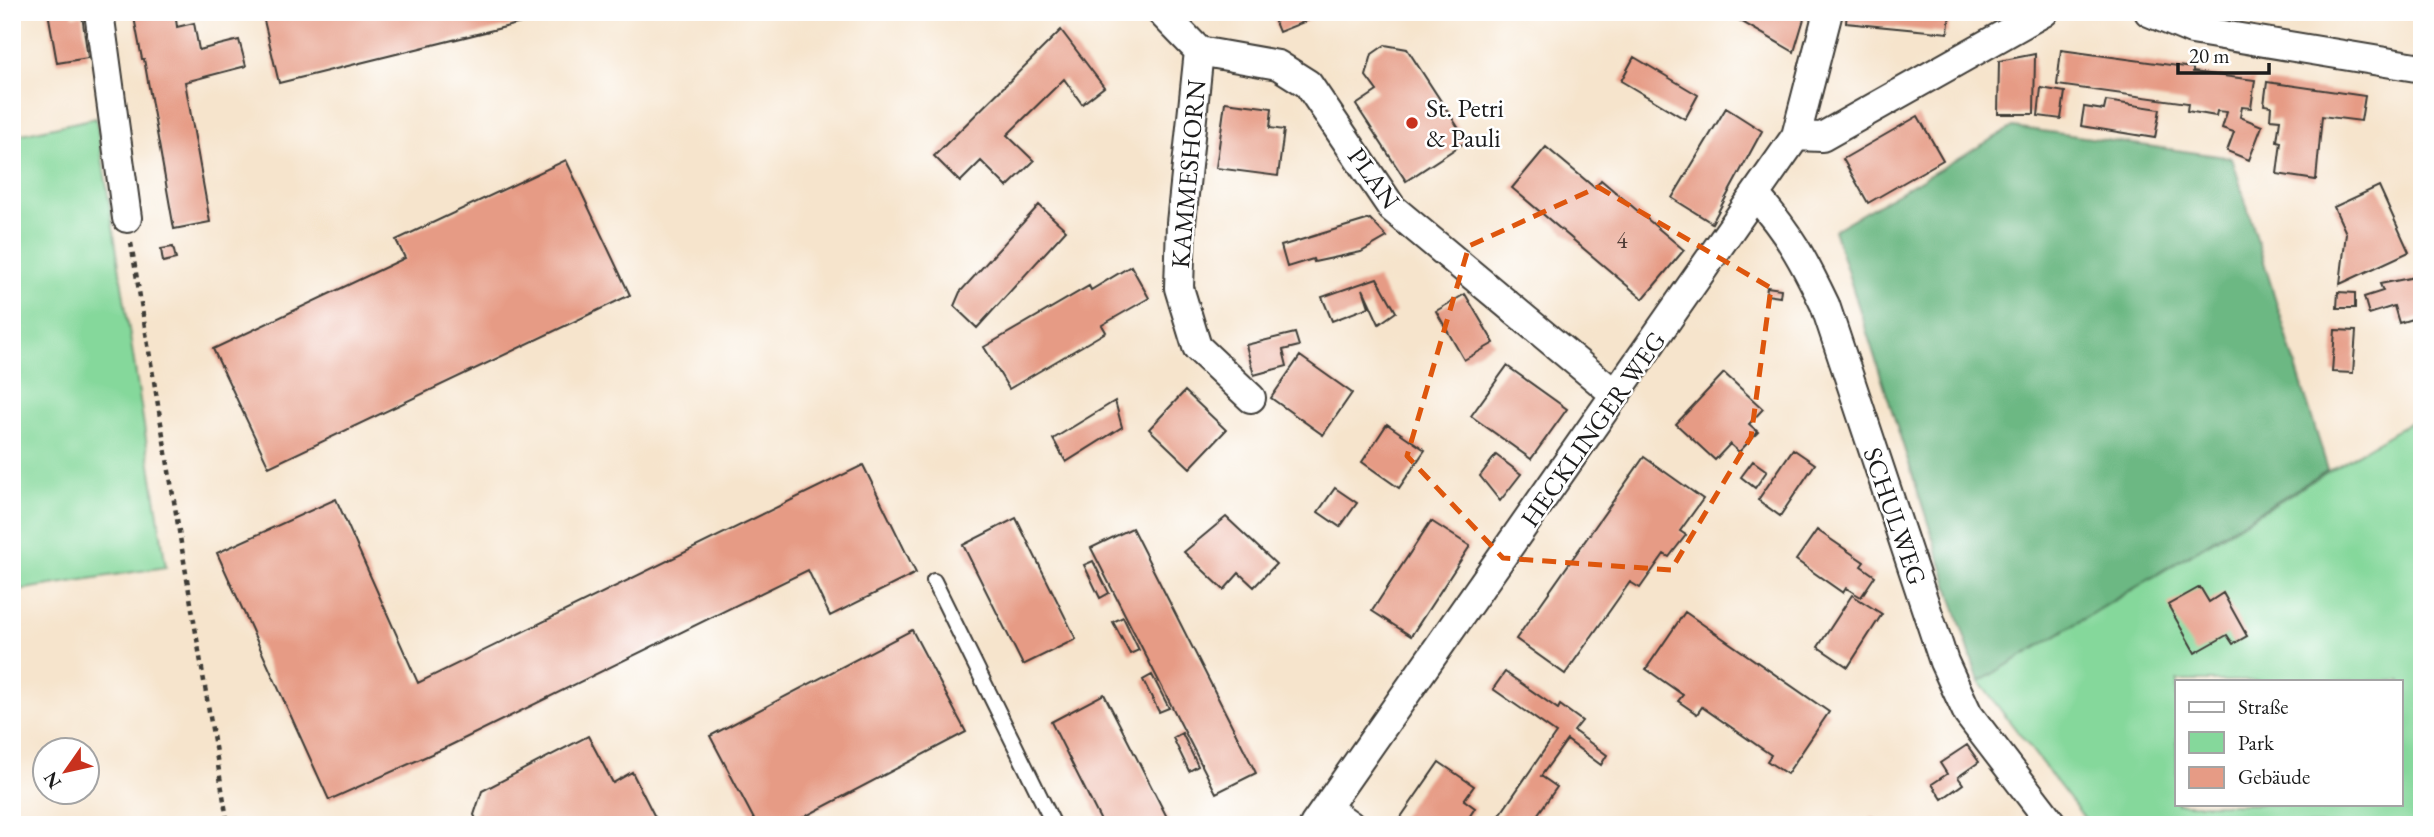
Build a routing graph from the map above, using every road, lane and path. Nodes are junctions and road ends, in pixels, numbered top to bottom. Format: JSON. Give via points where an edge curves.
{"nodes":[{"id":1,"x":99,"y":12,"type":"edge"},
{"id":2,"x":1161,"y":12,"type":"edge"},
{"id":3,"x":1828,"y":12,"type":"edge"},
{"id":4,"x":2044,"y":12,"type":"edge"},
{"id":5,"x":2149,"y":12,"type":"edge"},
{"id":6,"x":1199,"y":51,"type":"junction"},
{"id":7,"x":2422,"y":68,"type":"edge"},
{"id":8,"x":1796,"y":136,"type":"junction"},
{"id":9,"x":1756,"y":196,"type":"junction"},
{"id":10,"x":127,"y":218,"type":"joint"},
{"id":11,"x":1616,"y":395,"type":"junction"},
{"id":12,"x":1251,"y":398,"type":"dead end"},
{"id":13,"x":934,"y":581,"type":"dead end"},
{"id":14,"x":1320,"y":816,"type":"edge"},
{"id":15,"x":228,"y":825,"type":"edge"},
{"id":16,"x":1054,"y":825,"type":"edge"},
{"id":17,"x":1350,"y":825,"type":"edge"},
{"id":18,"x":2053,"y":825,"type":"edge"}],
"edges":[{"from":1,"to":10,"type":"street"},
{"from":2,"to":6,"type":"street"},
{"from":3,"to":8,"type":"street","name":"HECKLINGER WEG"},
{"from":4,"to":8,"type":"street","via":[[1822,137]]},
{"from":5,"to":7,"type":"street","via":[[2192,30]]},
{"from":6,"to":11,"type":"street","name":"PLAN","via":[[1278,65],[1308,83],[1392,208]]},
{"from":6,"to":12,"type":"street","name":"KAMMESHORN","via":[[1179,288],[1197,347]]},
{"from":8,"to":9,"type":"street","name":"HECKLINGER WEG"},
{"from":9,"to":11,"type":"street","name":"HECKLINGER WEG"},
{"from":9,"to":18,"type":"street","name":"SCHULWEG","via":[[1804,259],[1825,305],[1944,662],[1968,714]]},
{"from":10,"to":15,"type":"path"},
{"from":11,"to":14,"type":"street","name":"HECKLINGER WEG"},
{"from":13,"to":16,"type":"lane"},
{"from":14,"to":17,"type":"street"}]}
